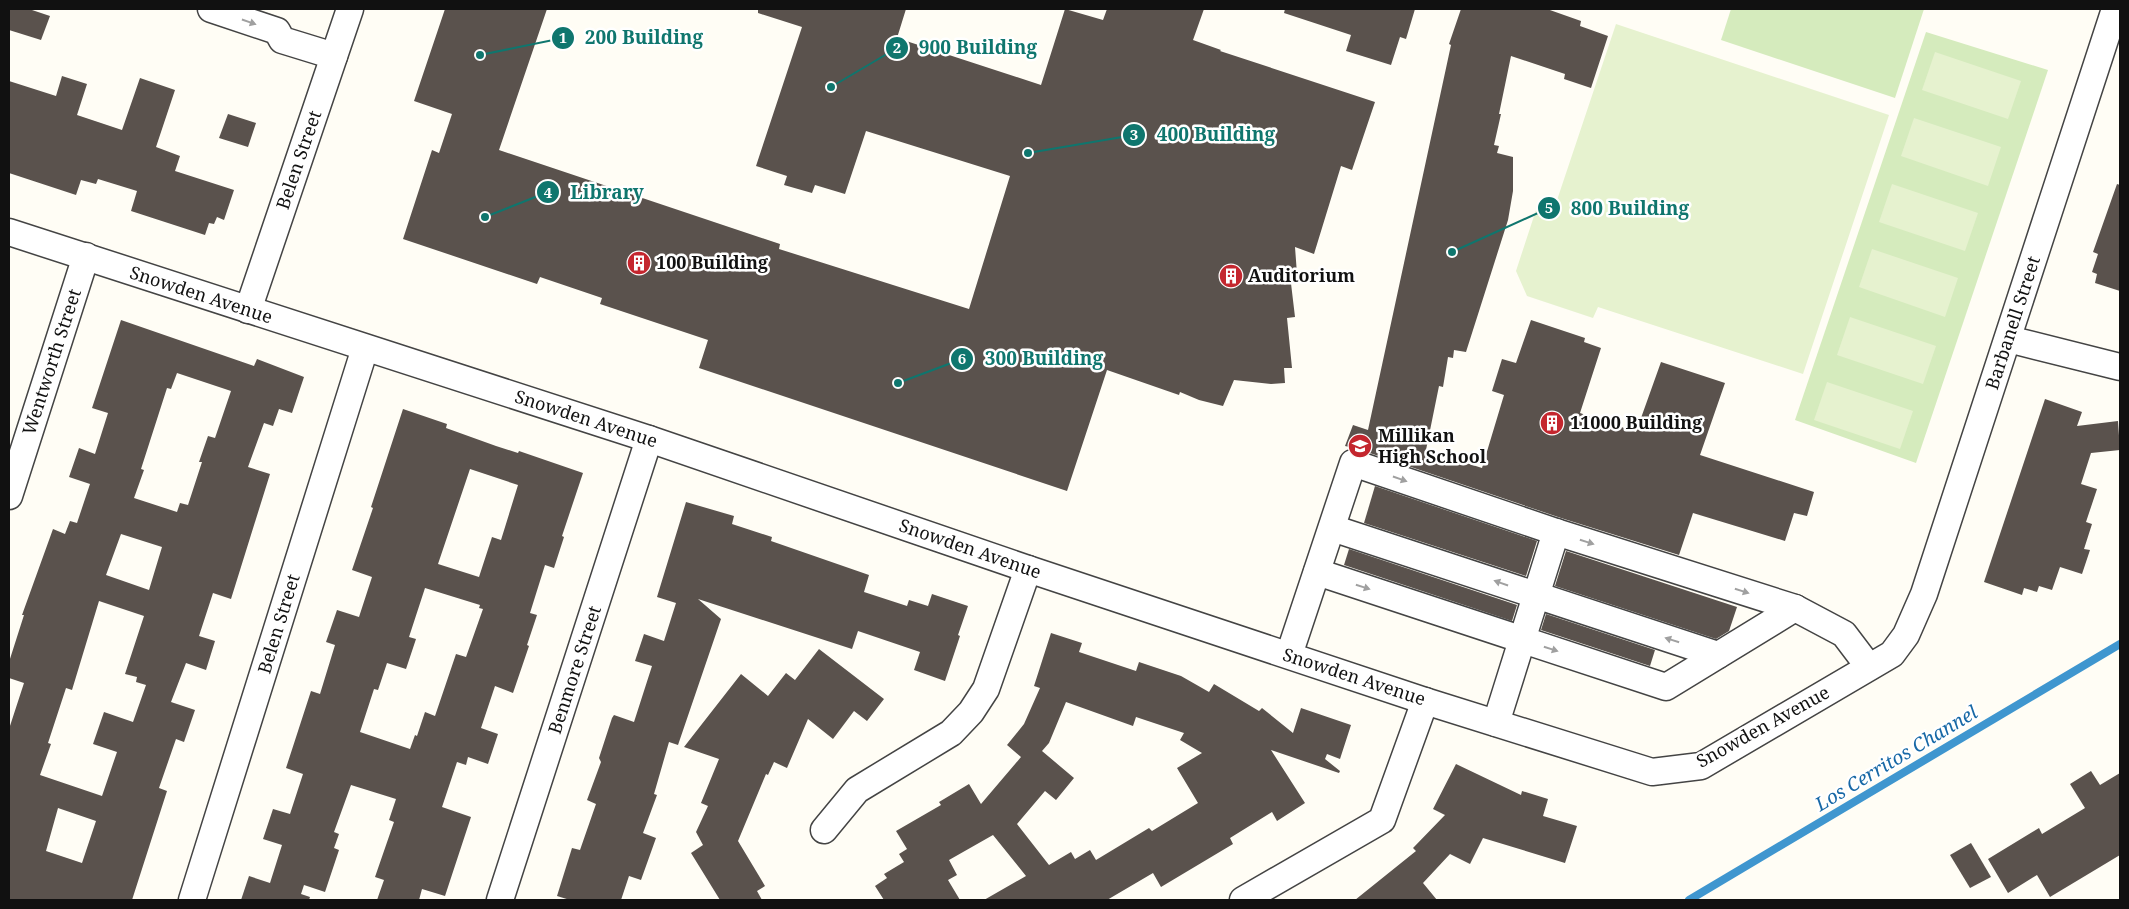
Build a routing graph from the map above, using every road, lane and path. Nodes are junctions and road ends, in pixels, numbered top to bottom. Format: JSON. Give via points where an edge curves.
{"nodes":[{"id":1,"x":211,"y":9,"type":"edge"},
{"id":2,"x":350,"y":9,"type":"edge"},
{"id":3,"x":2115,"y":9,"type":"edge"},
{"id":4,"x":334,"y":56,"type":"junction"},
{"id":5,"x":9,"y":232,"type":"edge"},
{"id":6,"x":86,"y":256,"type":"junction"},
{"id":7,"x":248,"y":310,"type":"junction"},
{"id":8,"x":2008,"y":339,"type":"junction"},
{"id":9,"x":365,"y":348,"type":"junction"},
{"id":10,"x":2120,"y":367,"type":"edge"},
{"id":11,"x":649,"y":439,"type":"junction"},
{"id":12,"x":9,"y":496,"type":"edge"},
{"id":13,"x":1332,"y":528,"type":"junction"},
{"id":14,"x":1556,"y":532,"type":"junction"},
{"id":15,"x":1028,"y":569,"type":"junction"},
{"id":16,"x":1317,"y":572,"type":"junction"},
{"id":17,"x":1536,"y":595,"type":"junction"},
{"id":18,"x":1795,"y":608,"type":"junction"},
{"id":19,"x":1906,"y":635,"type":"joint"},
{"id":20,"x":1522,"y":640,"type":"junction"},
{"id":21,"x":1289,"y":655,"type":"junction"},
{"id":22,"x":1718,"y":655,"type":"junction"},
{"id":23,"x":1869,"y":667,"type":"junction"},
{"id":24,"x":1425,"y":701,"type":"junction"},
{"id":25,"x":1496,"y":723,"type":"junction"},
{"id":26,"x":824,"y":830,"type":"dead end"},
{"id":27,"x":192,"y":900,"type":"edge"},
{"id":28,"x":500,"y":900,"type":"edge"},
{"id":29,"x":1243,"y":900,"type":"edge"}],
"edges":[{"from":1,"to":4,"type":"street","one_way":true,"via":[[277,32],[282,40]]},
{"from":2,"to":4,"type":"street","name":"Belen Street"},
{"from":3,"to":8,"type":"street","name":"Barbanell Street"},
{"from":4,"to":7,"type":"street","name":"Belen Street"},
{"from":5,"to":6,"type":"street","name":"Snowden Avenue"},
{"from":6,"to":7,"type":"street","name":"Snowden Avenue"},
{"from":6,"to":12,"type":"street","name":"Wentworth Street"},
{"from":7,"to":9,"type":"street","name":"Snowden Avenue"},
{"from":8,"to":10,"type":"street"},
{"from":8,"to":19,"type":"street","name":"Barbanell Street","via":[[1924,594]]},
{"from":9,"to":11,"type":"street","name":"Snowden Avenue"},
{"from":9,"to":27,"type":"street","name":"Belen Street"},
{"from":11,"to":15,"type":"street","name":"Snowden Avenue"},
{"from":11,"to":28,"type":"street","name":"Benmore Street"},
{"from":13,"to":14,"type":"street","one_way":true,"via":[[1353,463]]},
{"from":13,"to":16,"type":"street"},
{"from":17,"to":13,"type":"street","one_way":true},
{"from":14,"to":17,"type":"street"},
{"from":14,"to":18,"type":"street","one_way":true},
{"from":15,"to":21,"type":"street","name":"Snowden Avenue"},
{"from":15,"to":26,"type":"street","via":[[986,689],[971,712],[951,733],[857,790]]},
{"from":16,"to":20,"type":"street","one_way":true},
{"from":16,"to":21,"type":"street"},
{"from":17,"to":20,"type":"street"},
{"from":22,"to":17,"type":"street","one_way":true},
{"from":18,"to":22,"type":"street"},
{"from":18,"to":23,"type":"street","via":[[1844,634]]},
{"from":19,"to":23,"type":"street","name":"Snowden Avenue","via":[[1892,654]]},
{"from":20,"to":22,"type":"street","one_way":true,"via":[[1666,687]]},
{"from":20,"to":25,"type":"street"},
{"from":21,"to":24,"type":"street","name":"Snowden Avenue"},
{"from":23,"to":25,"type":"street","name":"Snowden Avenue","via":[[1701,766],[1652,772]]},
{"from":24,"to":25,"type":"street","name":"Snowden Avenue"},
{"from":24,"to":29,"type":"street","via":[[1382,820]]}]}
